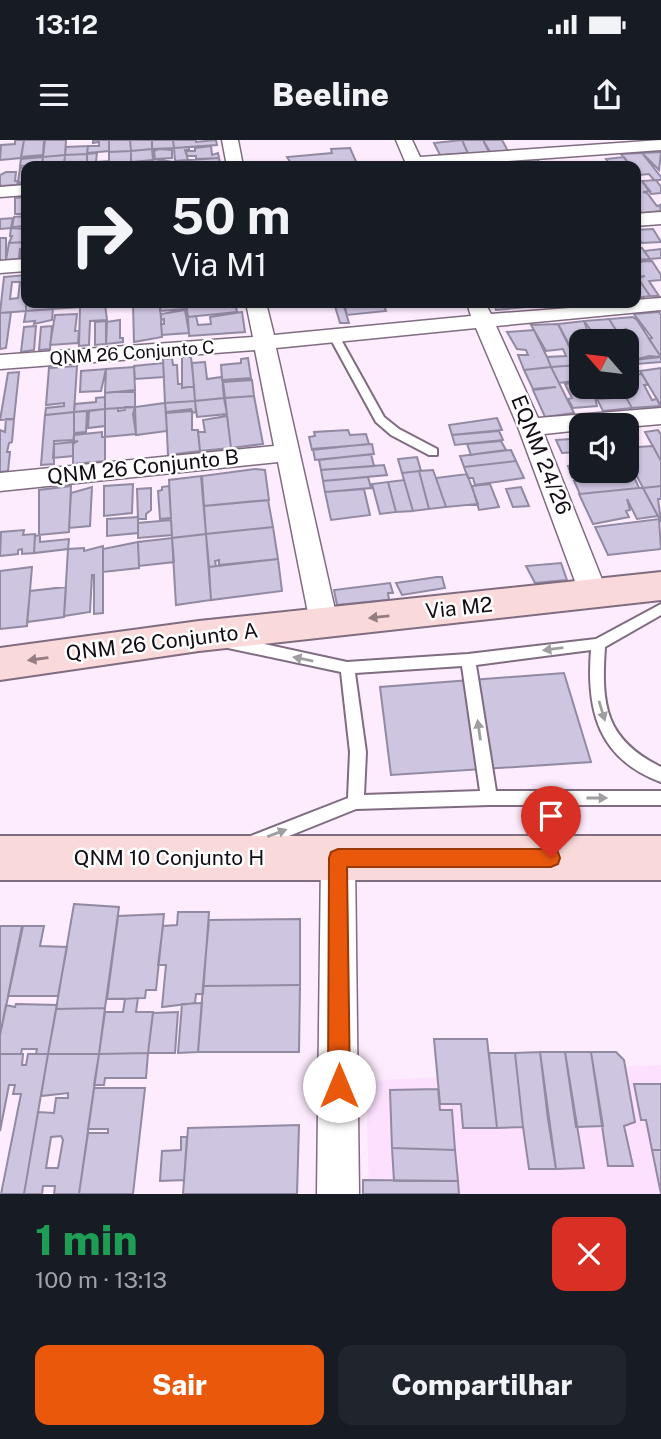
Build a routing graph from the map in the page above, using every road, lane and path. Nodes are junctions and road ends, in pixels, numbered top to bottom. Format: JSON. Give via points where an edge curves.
{"nodes":[{"id":1,"x":230,"y":140,"type":"edge"},
{"id":2,"x":404,"y":140,"type":"edge"},
{"id":3,"x":661,"y":145,"type":"edge"},
{"id":4,"x":234,"y":161,"type":"edge"},
{"id":5,"x":413,"y":161,"type":"edge"},
{"id":6,"x":464,"y":161,"type":"edge"},
{"id":7,"x":21,"y":190,"type":"edge"},
{"id":8,"x":0,"y":192,"type":"edge"},
{"id":9,"x":661,"y":218,"type":"edge"},
{"id":10,"x":641,"y":220,"type":"edge"},
{"id":11,"x":21,"y":265,"type":"edge"},
{"id":12,"x":0,"y":267,"type":"edge"},
{"id":13,"x":661,"y":304,"type":"edge"},
{"id":14,"x":641,"y":305,"type":"edge"},
{"id":15,"x":257,"y":308,"type":"edge"},
{"id":16,"x":558,"y":308,"type":"edge"},
{"id":17,"x":480,"y":311,"type":"edge"},
{"id":18,"x":334,"y":336,"type":"junction"},
{"id":19,"x":263,"y":343,"type":"junction"},
{"id":20,"x":0,"y":362,"type":"edge"},
{"id":21,"x":661,"y":416,"type":"edge"},
{"id":22,"x":530,"y":427,"type":"junction"},
{"id":23,"x":433,"y":452,"type":"dead end"},
{"id":24,"x":287,"y":453,"type":"junction"},
{"id":25,"x":0,"y":482,"type":"edge"},
{"id":26,"x":661,"y":586,"type":"edge"},
{"id":27,"x":593,"y":592,"type":"junction"},
{"id":28,"x":661,"y":609,"type":"edge"},
{"id":29,"x":324,"y":623,"type":"junction"},
{"id":30,"x":199,"y":636,"type":"junction"},
{"id":31,"x":598,"y":644,"type":"junction"},
{"id":32,"x":468,"y":660,"type":"junction"},
{"id":33,"x":0,"y":664,"type":"edge"},
{"id":34,"x":347,"y":668,"type":"junction"},
{"id":35,"x":661,"y":775,"type":"edge"},
{"id":36,"x":489,"y":798,"type":"junction"},
{"id":37,"x":661,"y":799,"type":"edge"},
{"id":38,"x":356,"y":802,"type":"junction"},
{"id":39,"x":0,"y":858,"type":"edge"},
{"id":40,"x":214,"y":858,"type":"junction"},
{"id":41,"x":338,"y":858,"type":"junction"},
{"id":42,"x":661,"y":858,"type":"edge"},
{"id":43,"x":338,"y":1194,"type":"edge"}],
"edges":[{"from":1,"to":4,"type":"street"},
{"from":2,"to":5,"type":"street"},
{"from":3,"to":6,"type":"street"},
{"from":7,"to":8,"type":"street"},
{"from":9,"to":10,"type":"street"},
{"from":11,"to":12,"type":"street"},
{"from":13,"to":14,"type":"street"},
{"from":15,"to":19,"type":"street"},
{"from":16,"to":17,"type":"street"},
{"from":17,"to":18,"type":"street"},
{"from":17,"to":22,"type":"street","name":"EQNM 24/26"},
{"from":18,"to":19,"type":"street"},
{"from":18,"to":23,"type":"lane","via":[[380,419]]},
{"from":19,"to":20,"type":"street","name":"QNM 26 Conjunto C"},
{"from":19,"to":24,"type":"street"},
{"from":21,"to":22,"type":"street"},
{"from":22,"to":27,"type":"street","name":"EQNM 24/26"},
{"from":24,"to":25,"type":"street","name":"QNM 26 Conjunto B"},
{"from":24,"to":29,"type":"street"},
{"from":26,"to":27,"type":"main road","name":"Via M2"},
{"from":27,"to":29,"type":"main road","name":"Via M2","one_way":true},
{"from":28,"to":31,"type":"lane"},
{"from":29,"to":30,"type":"main road","name":"QNM 26 Conjunto A"},
{"from":30,"to":33,"type":"main road","name":"QNM 26 Conjunto A","one_way":true},
{"from":34,"to":30,"type":"lane","one_way":true},
{"from":31,"to":32,"type":"lane","one_way":true},
{"from":31,"to":35,"type":"lane","one_way":true,"via":[[596,691],[608,732],[630,759]]},
{"from":32,"to":34,"type":"lane"},
{"from":36,"to":32,"type":"lane","one_way":true},
{"from":34,"to":38,"type":"lane","via":[[358,752]]},
{"from":36,"to":37,"type":"lane","one_way":true},
{"from":36,"to":38,"type":"lane"},
{"from":40,"to":38,"type":"lane","one_way":true},
{"from":39,"to":40,"type":"main road","name":"QNM 10 Conjunto H"},
{"from":40,"to":41,"type":"main road","name":"QNM 10 Conjunto H"},
{"from":41,"to":42,"type":"main road","name":"QNM 10 Conjunto H"},
{"from":41,"to":43,"type":"street"}]}
